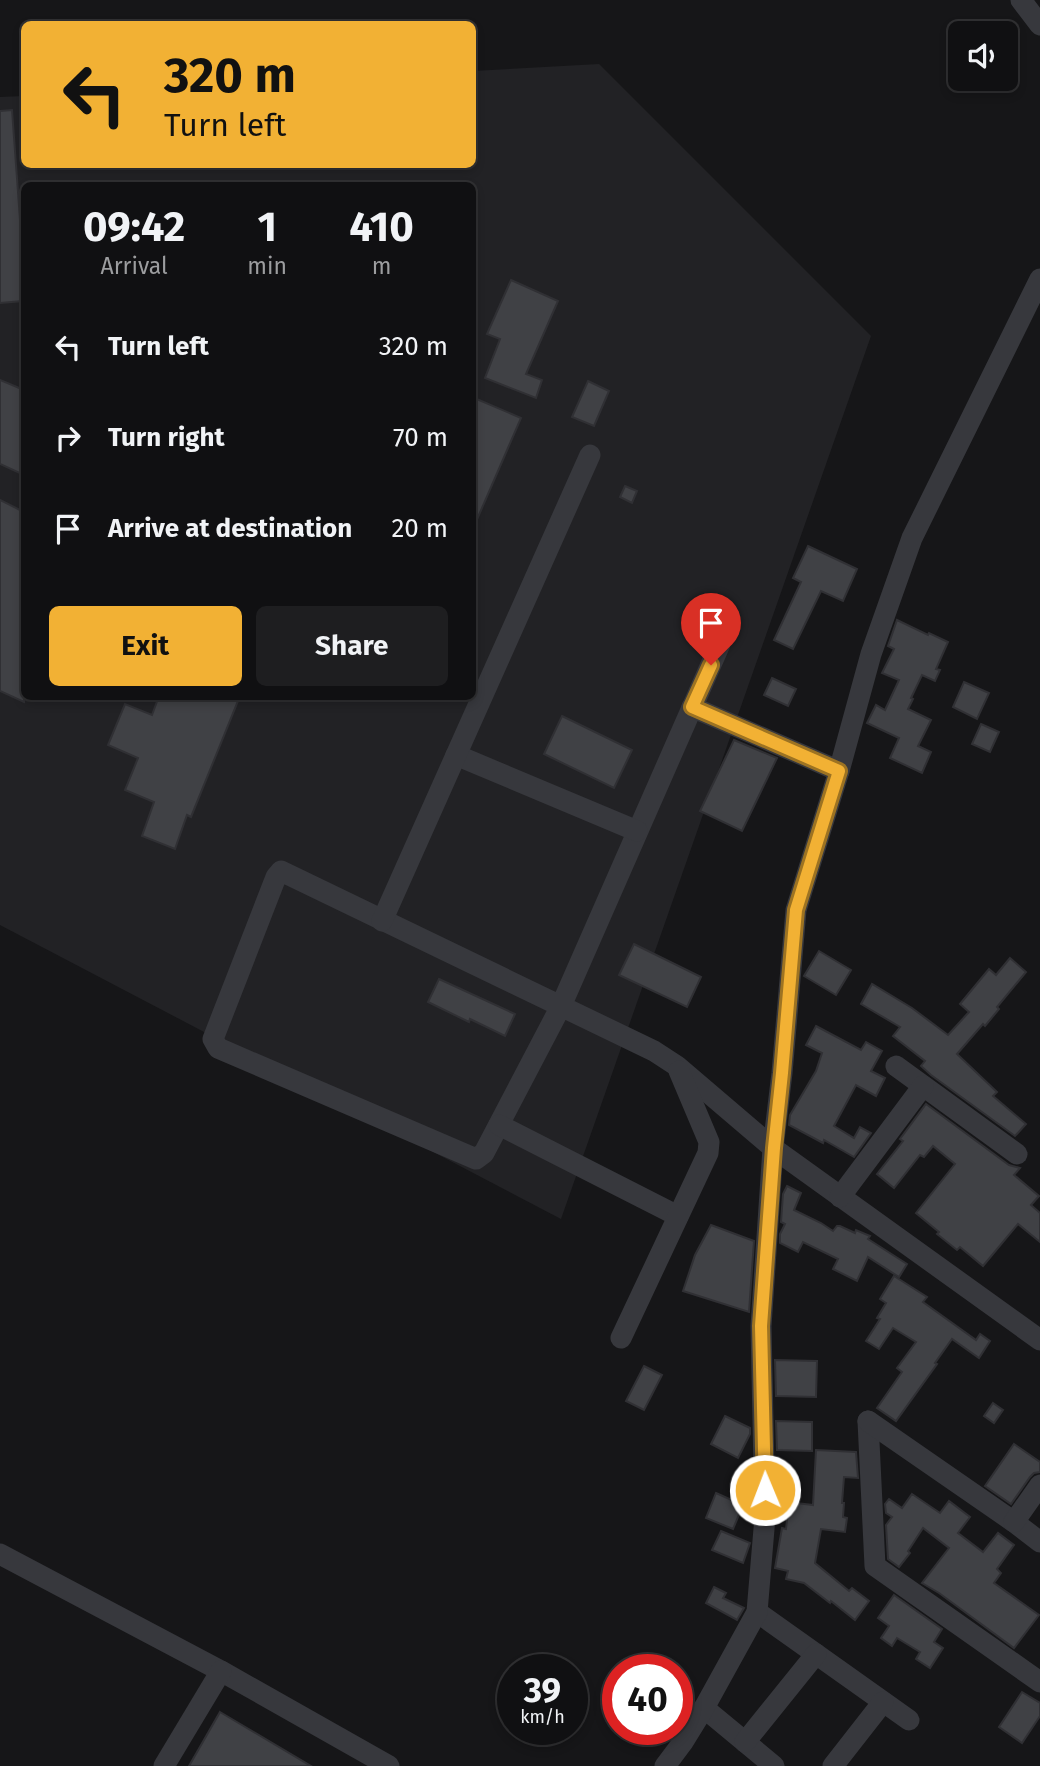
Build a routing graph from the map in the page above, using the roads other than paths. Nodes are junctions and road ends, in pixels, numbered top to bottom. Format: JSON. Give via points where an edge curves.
{"nodes":[{"id":1,"x":1021,"y":0,"type":"edge"},
{"id":2,"x":1040,"y":25,"type":"edge"},
{"id":3,"x":1040,"y":279,"type":"edge"},
{"id":4,"x":590,"y":455,"type":"dead end"},
{"id":5,"x":720,"y":644,"type":"dead end"},
{"id":6,"x":692,"y":707,"type":"junction"},
{"id":7,"x":456,"y":755,"type":"junction"},
{"id":8,"x":839,"y":771,"type":"junction"},
{"id":9,"x":637,"y":831,"type":"junction"},
{"id":10,"x":382,"y":921,"type":"junction"},
{"id":11,"x":561,"y":1006,"type":"junction"},
{"id":12,"x":677,"y":1066,"type":"junction"},
{"id":13,"x":896,"y":1066,"type":"dead end"},
{"id":14,"x":923,"y":1086,"type":"junction"},
{"id":15,"x":499,"y":1125,"type":"junction"},
{"id":16,"x":774,"y":1148,"type":"junction"},
{"id":17,"x":1017,"y":1154,"type":"dead end"},
{"id":18,"x":840,"y":1197,"type":"junction"},
{"id":19,"x":678,"y":1216,"type":"junction"},
{"id":20,"x":621,"y":1338,"type":"dead end"},
{"id":21,"x":1040,"y":1340,"type":"edge"},
{"id":22,"x":1040,"y":1485,"type":"edge"},
{"id":23,"x":1014,"y":1522,"type":"junction"},
{"id":24,"x":1040,"y":1542,"type":"edge"},
{"id":25,"x":0,"y":1554,"type":"edge"},
{"id":26,"x":757,"y":1612,"type":"junction"},
{"id":27,"x":816,"y":1654,"type":"junction"},
{"id":28,"x":220,"y":1671,"type":"junction"},
{"id":29,"x":1040,"y":1682,"type":"edge"},
{"id":30,"x":883,"y":1702,"type":"junction"},
{"id":31,"x":704,"y":1708,"type":"junction"},
{"id":32,"x":909,"y":1720,"type":"dead end"},
{"id":33,"x":745,"y":1742,"type":"junction"},
{"id":34,"x":164,"y":1766,"type":"edge"},
{"id":35,"x":389,"y":1766,"type":"edge"},
{"id":36,"x":665,"y":1766,"type":"edge"},
{"id":37,"x":774,"y":1766,"type":"edge"},
{"id":38,"x":833,"y":1766,"type":"edge"}],
"edges":[{"from":1,"to":2,"type":"street"},
{"from":3,"to":8,"type":"street","via":[[912,538],[871,654]]},
{"from":4,"to":7,"type":"street"},
{"from":5,"to":6,"type":"street"},
{"from":6,"to":8,"type":"street"},
{"from":6,"to":9,"type":"street"},
{"from":7,"to":9,"type":"street"},
{"from":7,"to":10,"type":"street"},
{"from":8,"to":16,"type":"street","via":[[796,910]]},
{"from":9,"to":11,"type":"street"},
{"from":10,"to":11,"type":"street"},
{"from":10,"to":15,"type":"street","via":[[281,871],[212,1039],[218,1048],[476,1159]]},
{"from":11,"to":12,"type":"street"},
{"from":11,"to":15,"type":"street"},
{"from":12,"to":16,"type":"street"},
{"from":12,"to":19,"type":"street","via":[[709,1142]]},
{"from":13,"to":14,"type":"street"},
{"from":14,"to":17,"type":"street"},
{"from":14,"to":18,"type":"street"},
{"from":15,"to":19,"type":"street"},
{"from":16,"to":18,"type":"street"},
{"from":16,"to":26,"type":"street","via":[[761,1326],[765,1517]]},
{"from":18,"to":21,"type":"street"},
{"from":19,"to":20,"type":"street"},
{"from":22,"to":23,"type":"street"},
{"from":23,"to":24,"type":"street"},
{"from":23,"to":29,"type":"street","via":[[868,1421],[875,1566]]},
{"from":25,"to":28,"type":"street"},
{"from":26,"to":27,"type":"street"},
{"from":26,"to":31,"type":"street"},
{"from":27,"to":30,"type":"street"},
{"from":27,"to":33,"type":"street"},
{"from":28,"to":34,"type":"street"},
{"from":28,"to":35,"type":"street"},
{"from":30,"to":32,"type":"street"},
{"from":30,"to":38,"type":"street"},
{"from":31,"to":33,"type":"street"},
{"from":31,"to":36,"type":"street"},
{"from":33,"to":37,"type":"street"}]}
